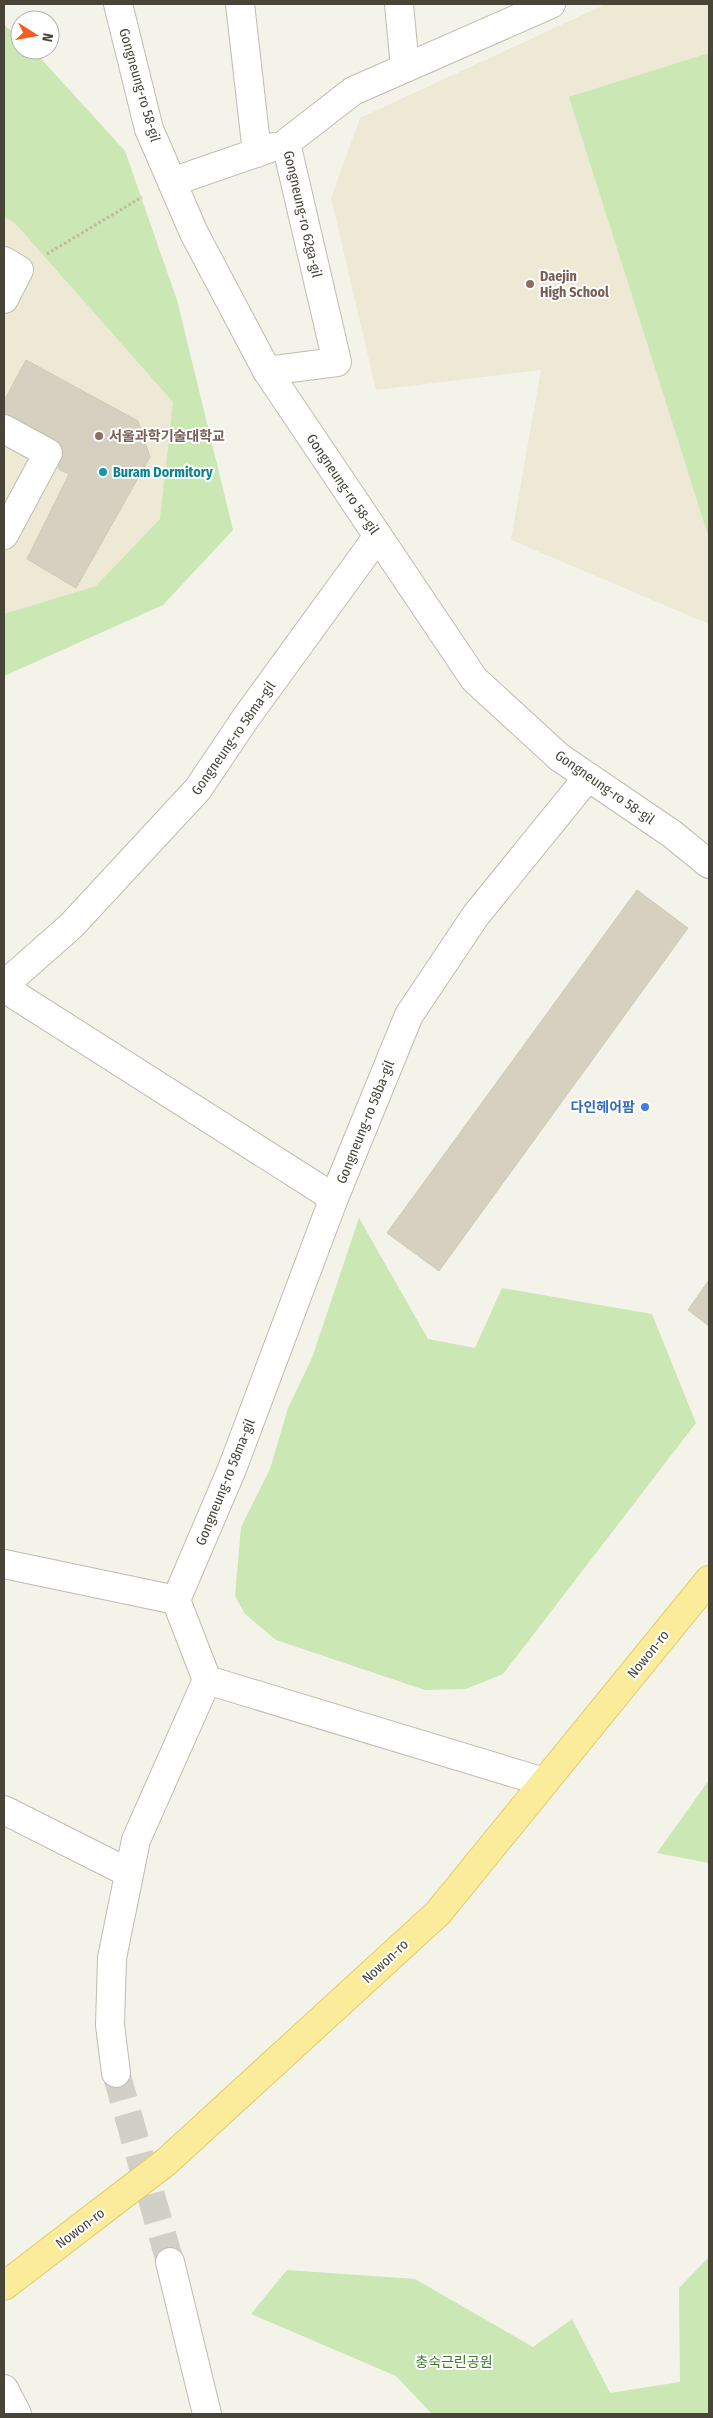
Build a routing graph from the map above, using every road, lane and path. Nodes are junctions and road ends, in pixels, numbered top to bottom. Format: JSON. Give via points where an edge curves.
{"nodes":[{"id":1,"x":118,"y":4,"type":"edge"},
{"id":2,"x":240,"y":4,"type":"edge"},
{"id":3,"x":399,"y":4,"type":"edge"},
{"id":4,"x":551,"y":4,"type":"edge"},
{"id":5,"x":405,"y":68,"type":"junction"},
{"id":6,"x":286,"y":143,"type":"junction"},
{"id":7,"x":257,"y":153,"type":"junction"},
{"id":8,"x":172,"y":182,"type":"junction"},
{"id":9,"x":12,"y":265,"type":"edge"},
{"id":10,"x":4,"y":299,"type":"edge"},
{"id":11,"x":267,"y":371,"type":"junction"},
{"id":12,"x":4,"y":429,"type":"edge"},
{"id":13,"x":4,"y":535,"type":"edge"},
{"id":14,"x":378,"y":536,"type":"junction"},
{"id":15,"x":588,"y":777,"type":"junction"},
{"id":16,"x":709,"y":864,"type":"edge"},
{"id":17,"x":4,"y":987,"type":"edge"},
{"id":18,"x":334,"y":1198,"type":"junction"},
{"id":19,"x":4,"y":1564,"type":"edge"},
{"id":20,"x":709,"y":1580,"type":"edge"},
{"id":21,"x":176,"y":1600,"type":"junction"},
{"id":22,"x":208,"y":1680,"type":"junction"},
{"id":23,"x":544,"y":1782,"type":"junction"},
{"id":24,"x":4,"y":1810,"type":"edge"},
{"id":25,"x":129,"y":1873,"type":"junction"},
{"id":26,"x":116,"y":2074,"type":"tunnel mouth"},
{"id":27,"x":170,"y":2262,"type":"tunnel mouth"},
{"id":28,"x":4,"y":2286,"type":"edge"},
{"id":29,"x":4,"y":2389,"type":"edge"},
{"id":30,"x":17,"y":2414,"type":"edge"},
{"id":31,"x":206,"y":2414,"type":"edge"}],
"edges":[{"from":1,"to":8,"type":"street","name":"Gongneung-ro 58-gil","via":[[149,129]]},
{"from":2,"to":7,"type":"street"},
{"from":3,"to":5,"type":"street"},
{"from":4,"to":5,"type":"street","name":"Gongneung-ro 62ga-gil"},
{"from":5,"to":6,"type":"street","name":"Gongneung-ro 62ga-gil","via":[[353,91]]},
{"from":6,"to":7,"type":"street"},
{"from":6,"to":11,"type":"street","name":"Gongneung-ro 62ga-gil","via":[[337,362]]},
{"from":7,"to":8,"type":"street"},
{"from":8,"to":9,"type":"path"},
{"from":8,"to":11,"type":"street","name":"Gongneung-ro 58-gil","via":[[194,233]]},
{"from":9,"to":10,"type":"street"},
{"from":11,"to":14,"type":"street","name":"Gongneung-ro 58-gil"},
{"from":12,"to":13,"type":"street","via":[[48,453]]},
{"from":14,"to":15,"type":"street","name":"Gongneung-ro 58-gil","via":[[474,679],[559,758]]},
{"from":14,"to":17,"type":"street","name":"Gongneung-ro 58ma-gil","via":[[245,718],[198,789],[71,926]]},
{"from":15,"to":16,"type":"street","name":"Gongneung-ro 58-gil","via":[[672,834]]},
{"from":15,"to":18,"type":"street","name":"Gongneung-ro 58ba-gil","via":[[476,915],[409,1015]]},
{"from":17,"to":18,"type":"street","name":"Gongneung-ro 58ba-gil"},
{"from":18,"to":21,"type":"street","name":"Gongneung-ro 58ma-gil","via":[[232,1469]]},
{"from":19,"to":21,"type":"street"},
{"from":20,"to":23,"type":"main road","name":"Nowon-ro"},
{"from":21,"to":22,"type":"street"},
{"from":22,"to":23,"type":"street"},
{"from":22,"to":25,"type":"street","via":[[136,1840]]},
{"from":23,"to":28,"type":"main road","name":"Nowon-ro","via":[[438,1913],[166,2162]]},
{"from":24,"to":25,"type":"street"},
{"from":25,"to":26,"type":"street","via":[[112,1958],[110,2025]]},
{"from":27,"to":31,"type":"street"},
{"from":29,"to":30,"type":"street"}]}
